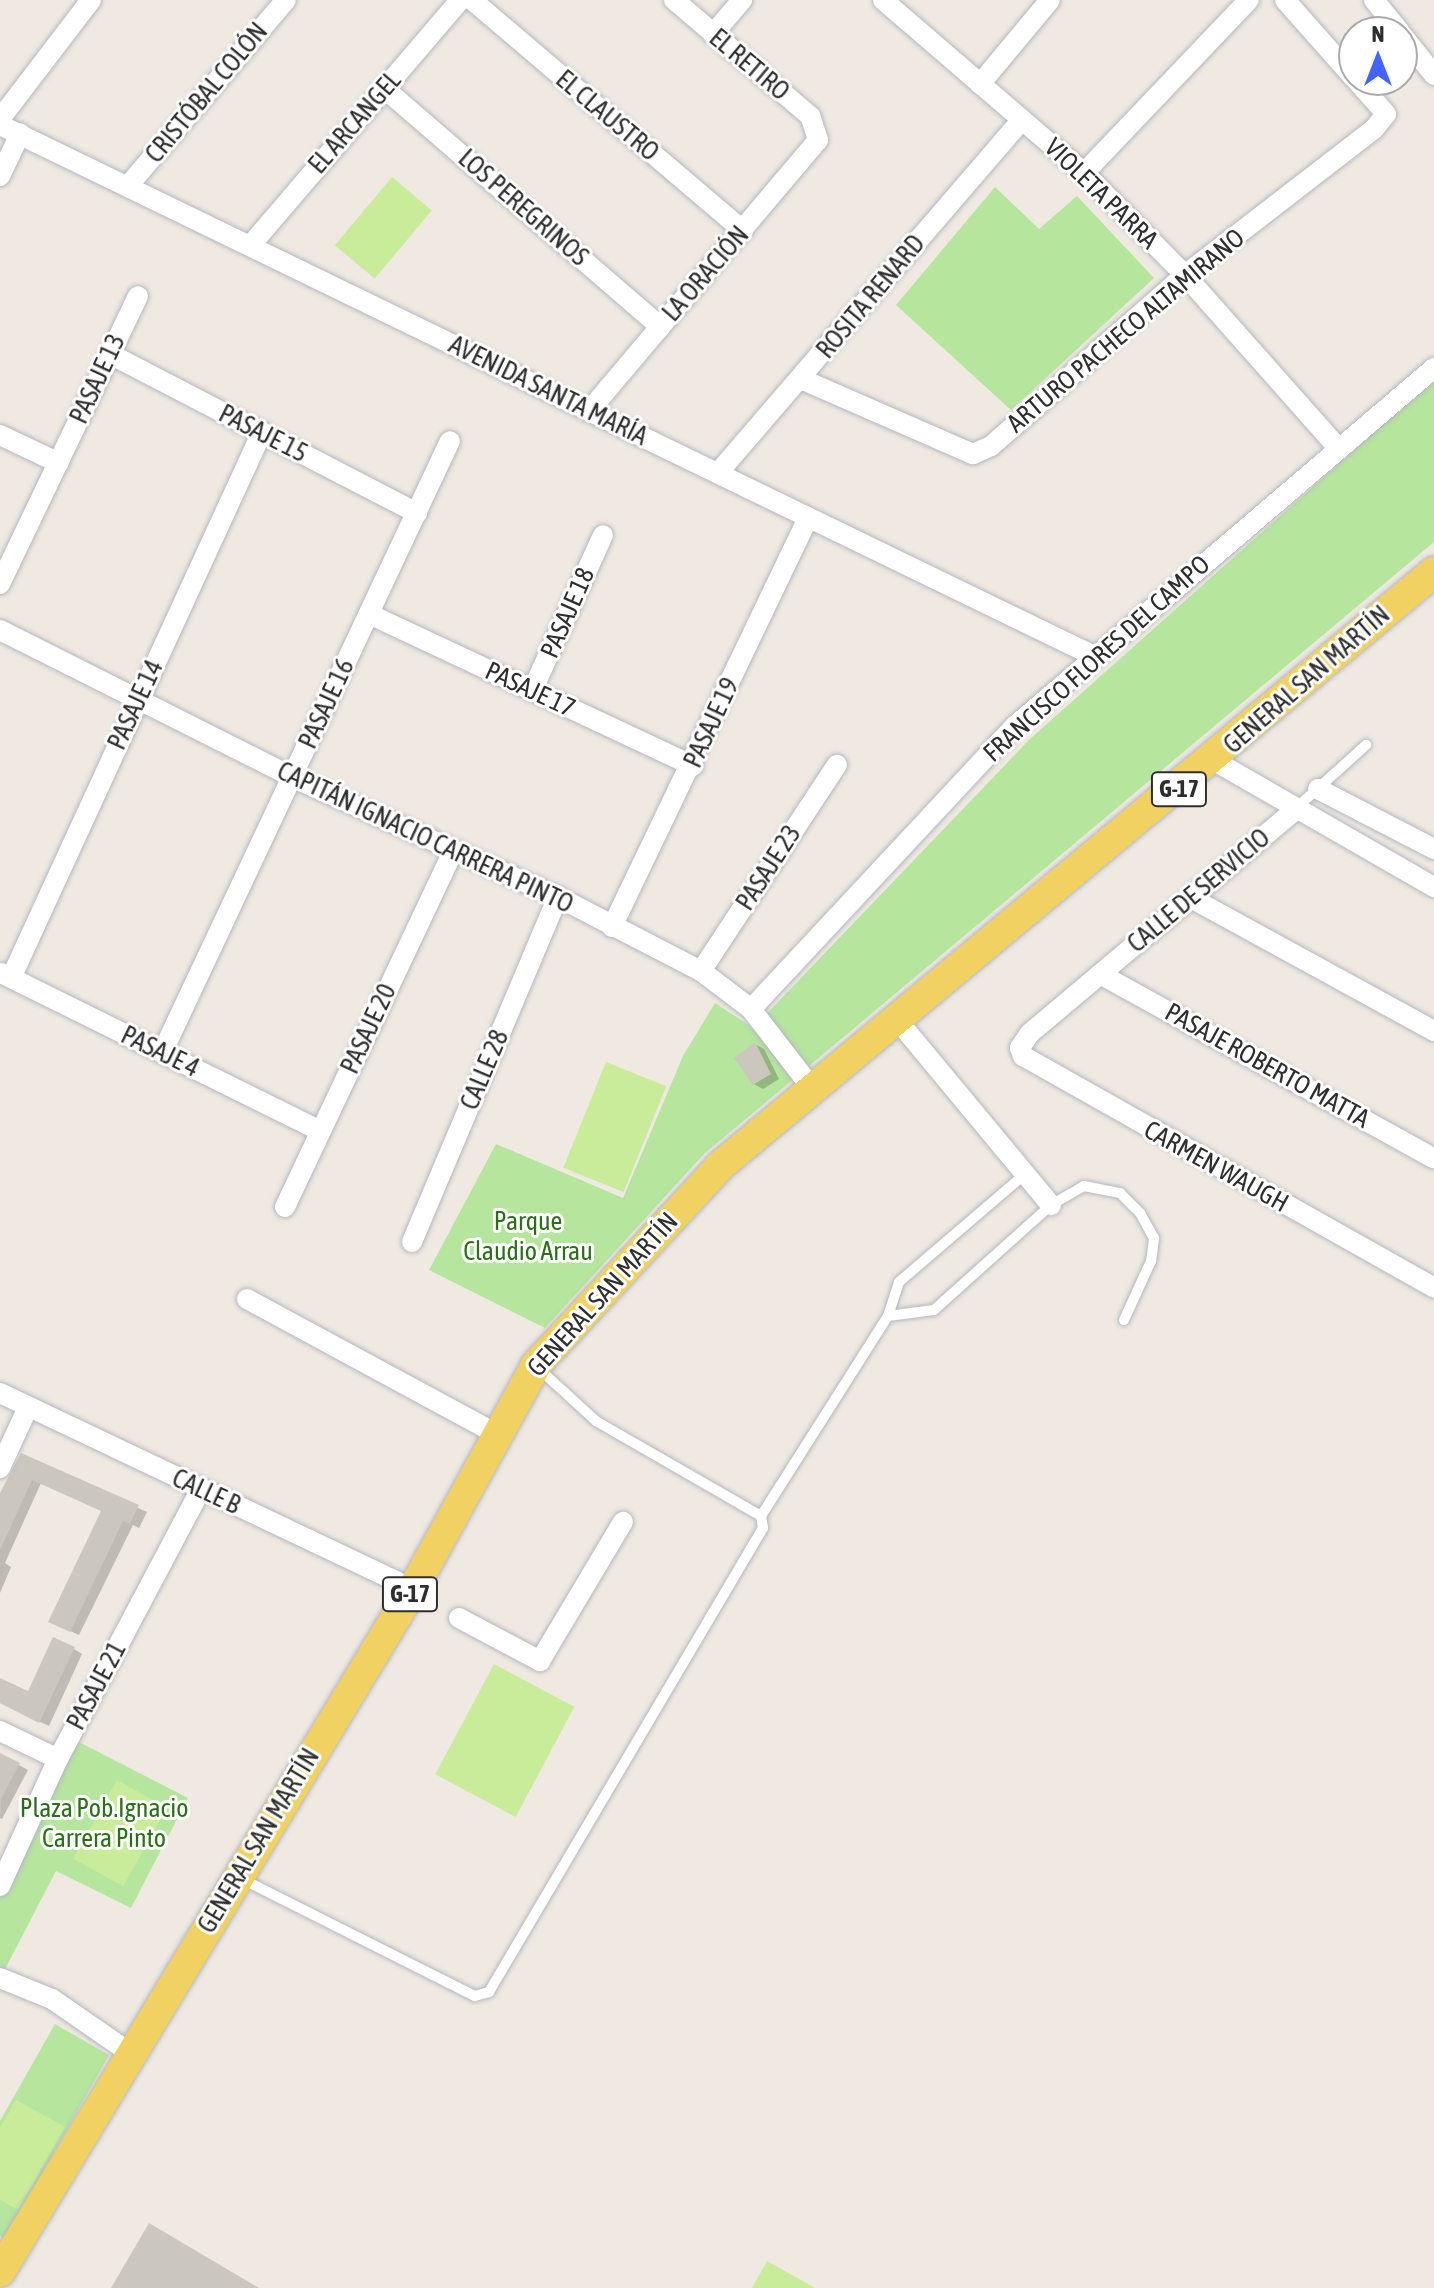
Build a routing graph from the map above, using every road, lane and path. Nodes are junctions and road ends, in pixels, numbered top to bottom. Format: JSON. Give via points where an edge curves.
{"nodes":[{"id":1,"x":91,"y":0,"type":"edge"},
{"id":2,"x":286,"y":0,"type":"edge"},
{"id":3,"x":460,"y":0,"type":"edge"},
{"id":4,"x":472,"y":0,"type":"edge"},
{"id":5,"x":674,"y":0,"type":"edge"},
{"id":6,"x":742,"y":0,"type":"edge"},
{"id":7,"x":883,"y":0,"type":"edge"},
{"id":8,"x":1050,"y":0,"type":"edge"},
{"id":9,"x":1249,"y":0,"type":"edge"},
{"id":10,"x":1285,"y":0,"type":"edge"},
{"id":11,"x":1374,"y":0,"type":"edge"},
{"id":12,"x":1387,"y":16,"type":"edge"},
{"id":13,"x":713,"y":34,"type":"junction"},
{"id":14,"x":1418,"y":55,"type":"edge"},
{"id":15,"x":1338,"y":60,"type":"edge"},
{"id":16,"x":1434,"y":75,"type":"edge"},
{"id":17,"x":980,"y":84,"type":"junction"},
{"id":18,"x":385,"y":89,"type":"junction"},
{"id":19,"x":1370,"y":96,"type":"edge"},
{"id":20,"x":1022,"y":120,"type":"junction"},
{"id":21,"x":0,"y":122,"type":"edge"},
{"id":22,"x":20,"y":134,"type":"junction"},
{"id":23,"x":819,"y":134,"type":"joint"},
{"id":24,"x":1084,"y":173,"type":"junction"},
{"id":25,"x":0,"y":176,"type":"edge"},
{"id":26,"x":128,"y":186,"type":"junction"},
{"id":27,"x":743,"y":231,"type":"junction"},
{"id":28,"x":250,"y":246,"type":"junction"},
{"id":29,"x":1185,"y":275,"type":"junction"},
{"id":30,"x":138,"y":296,"type":"dead end"},
{"id":31,"x":661,"y":327,"type":"junction"},
{"id":32,"x":110,"y":354,"type":"junction"},
{"id":33,"x":1434,"y":368,"type":"edge"},
{"id":34,"x":801,"y":379,"type":"junction"},
{"id":35,"x":589,"y":411,"type":"junction"},
{"id":36,"x":262,"y":432,"type":"junction"},
{"id":37,"x":0,"y":435,"type":"edge"},
{"id":38,"x":450,"y":441,"type":"dead end"},
{"id":39,"x":1339,"y":449,"type":"junction"},
{"id":40,"x":59,"y":463,"type":"junction"},
{"id":41,"x":718,"y":473,"type":"junction"},
{"id":42,"x":417,"y":513,"type":"junction"},
{"id":43,"x":808,"y":517,"type":"junction"},
{"id":44,"x":603,"y":535,"type":"dead end"},
{"id":45,"x":1432,"y":577,"type":"edge"},
{"id":46,"x":0,"y":584,"type":"edge"},
{"id":47,"x":369,"y":614,"type":"junction"},
{"id":48,"x":0,"y":630,"type":"edge"},
{"id":49,"x":1096,"y":657,"type":"junction"},
{"id":50,"x":532,"y":691,"type":"junction"},
{"id":51,"x":138,"y":701,"type":"junction"},
{"id":52,"x":1366,"y":745,"type":"dead end"},
{"id":53,"x":1213,"y":760,"type":"junction"},
{"id":54,"x":837,"y":765,"type":"dead end"},
{"id":55,"x":693,"y":766,"type":"junction"},
{"id":56,"x":292,"y":777,"type":"junction"},
{"id":57,"x":1318,"y":789,"type":"junction"},
{"id":58,"x":1294,"y":811,"type":"junction"},
{"id":59,"x":1434,"y":849,"type":"edge"},
{"id":60,"x":453,"y":851,"type":"junction"},
{"id":61,"x":1434,"y":887,"type":"edge"},
{"id":62,"x":558,"y":897,"type":"junction"},
{"id":63,"x":1191,"y":898,"type":"junction"},
{"id":64,"x":612,"y":927,"type":"junction"},
{"id":65,"x":701,"y":971,"type":"junction"},
{"id":66,"x":1100,"y":974,"type":"junction"},
{"id":67,"x":5,"y":975,"type":"edge"},
{"id":68,"x":751,"y":1009,"type":"junction"},
{"id":69,"x":899,"y":1022,"type":"junction"},
{"id":70,"x":1434,"y":1031,"type":"edge"},
{"id":71,"x":1030,"y":1033,"type":"joint"},
{"id":72,"x":162,"y":1053,"type":"junction"},
{"id":73,"x":815,"y":1092,"type":"junction"},
{"id":74,"x":320,"y":1131,"type":"junction"},
{"id":75,"x":1434,"y":1158,"type":"edge"},
{"id":76,"x":1025,"y":1174,"type":"junction"},
{"id":77,"x":1051,"y":1205,"type":"junction"},
{"id":78,"x":285,"y":1207,"type":"dead end"},
{"id":79,"x":412,"y":1242,"type":"dead end"},
{"id":80,"x":1434,"y":1288,"type":"edge"},
{"id":81,"x":247,"y":1299,"type":"dead end"},
{"id":82,"x":888,"y":1316,"type":"junction"},
{"id":83,"x":1124,"y":1320,"type":"dead end"},
{"id":84,"x":536,"y":1365,"type":"junction"},
{"id":85,"x":0,"y":1393,"type":"edge"},
{"id":86,"x":28,"y":1407,"type":"junction"},
{"id":87,"x":495,"y":1433,"type":"junction"},
{"id":88,"x":0,"y":1468,"type":"edge"},
{"id":89,"x":201,"y":1489,"type":"junction"},
{"id":90,"x":761,"y":1516,"type":"junction"},
{"id":91,"x":623,"y":1522,"type":"dead end"},
{"id":92,"x":413,"y":1589,"type":"junction"},
{"id":93,"x":459,"y":1618,"type":"dead end"},
{"id":94,"x":0,"y":1731,"type":"edge"},
{"id":95,"x":58,"y":1759,"type":"junction"},
{"id":96,"x":237,"y":1876,"type":"junction"},
{"id":97,"x":0,"y":1886,"type":"edge"},
{"id":98,"x":0,"y":1978,"type":"edge"},
{"id":99,"x":130,"y":2053,"type":"junction"},
{"id":100,"x":3,"y":2260,"type":"edge"}],
"edges":[{"from":1,"to":21,"type":"street"},
{"from":2,"to":26,"type":"street","name":"CRISTÓBAL COLÓN"},
{"from":3,"to":18,"type":"street","name":"EL ARCANGEL"},
{"from":4,"to":27,"type":"street","name":"EL CLAUSTRO"},
{"from":5,"to":13,"type":"street","name":"EL RETIRO"},
{"from":6,"to":13,"type":"street"},
{"from":7,"to":17,"type":"street","name":"VIOLETA PARRA"},
{"from":8,"to":17,"type":"street"},
{"from":9,"to":24,"type":"street"},
{"from":10,"to":15,"type":"street","name":"ARTURO PACHECO ALTAMIRANO"},
{"from":11,"to":12,"type":"street"},
{"from":13,"to":23,"type":"street","name":"EL RETIRO","via":[[810,116]]},
{"from":14,"to":16,"type":"street"},
{"from":17,"to":20,"type":"street","name":"VIOLETA PARRA"},
{"from":18,"to":28,"type":"street","name":"EL ARCANGEL"},
{"from":18,"to":31,"type":"street","name":"LOS PEREGRINOS"},
{"from":19,"to":29,"type":"street","name":"ARTURO PACHECO ALTAMIRANO","via":[[1386,114],[1374,129]]},
{"from":20,"to":24,"type":"street","name":"VIOLETA PARRA"},
{"from":20,"to":34,"type":"street","name":"ROSITA RENARD"},
{"from":21,"to":22,"type":"street","name":"AVENIDA SANTA MARÍA"},
{"from":22,"to":25,"type":"street"},
{"from":22,"to":26,"type":"street","name":"AVENIDA SANTA MARÍA"},
{"from":23,"to":27,"type":"street","name":"LA ORACIÓN","via":[[815,146]]},
{"from":24,"to":29,"type":"street","name":"VIOLETA PARRA"},
{"from":26,"to":28,"type":"street","name":"AVENIDA SANTA MARÍA"},
{"from":27,"to":31,"type":"street","name":"LA ORACIÓN"},
{"from":28,"to":35,"type":"street","name":"AVENIDA SANTA MARÍA"},
{"from":29,"to":34,"type":"street","name":"ARTURO PACHECO ALTAMIRANO","via":[[1003,436],[973,454]]},
{"from":29,"to":39,"type":"street","name":"VIOLETA PARRA"},
{"from":30,"to":32,"type":"street","name":"PASAJE 13"},
{"from":31,"to":35,"type":"street","name":"LA ORACIÓN"},
{"from":32,"to":36,"type":"street","name":"PASAJE 15"},
{"from":32,"to":40,"type":"street","name":"PASAJE 13"},
{"from":33,"to":39,"type":"street","name":"FRANCISCO FLORES DEL CAMPO"},
{"from":34,"to":41,"type":"street","name":"ROSITA RENARD"},
{"from":35,"to":41,"type":"street","name":"AVENIDA SANTA MARÍA"},
{"from":36,"to":42,"type":"street","name":"PASAJE 15"},
{"from":36,"to":51,"type":"street","name":"PASAJE 14"},
{"from":37,"to":40,"type":"street"},
{"from":38,"to":42,"type":"street","name":"PASAJE 16"},
{"from":39,"to":49,"type":"street","name":"FRANCISCO FLORES DEL CAMPO"},
{"from":40,"to":46,"type":"street","name":"PASAJE 13"},
{"from":41,"to":43,"type":"street","name":"AVENIDA SANTA MARÍA"},
{"from":42,"to":47,"type":"street","name":"PASAJE 16"},
{"from":43,"to":49,"type":"street","name":"AVENIDA SANTA MARÍA"},
{"from":43,"to":55,"type":"street","name":"PASAJE 19"},
{"from":44,"to":50,"type":"street","name":"PASAJE 18"},
{"from":45,"to":53,"type":"main road","name":"GENERAL SAN MARTÍN","number":"G-17"},
{"from":47,"to":50,"type":"street","name":"PASAJE 17"},
{"from":47,"to":56,"type":"street","name":"PASAJE 16"},
{"from":48,"to":51,"type":"street","name":"CAPITÁN IGNACIO CARRERA PINTO"},
{"from":49,"to":68,"type":"street","name":"FRANCISCO FLORES DEL CAMPO","via":[[1016,725]]},
{"from":50,"to":55,"type":"street","name":"PASAJE 17"},
{"from":51,"to":56,"type":"street","name":"CAPITÁN IGNACIO CARRERA PINTO"},
{"from":51,"to":67,"type":"street","name":"PASAJE 14"},
{"from":52,"to":57,"type":"lane","name":"CALLE DE SERVICIO"},
{"from":53,"to":58,"type":"street"},
{"from":53,"to":69,"type":"main road","name":"GENERAL SAN MARTÍN","number":"G-17"},
{"from":54,"to":65,"type":"street","name":"PASAJE 23"},
{"from":55,"to":64,"type":"street","name":"PASAJE 19"},
{"from":56,"to":60,"type":"street","name":"CAPITÁN IGNACIO CARRERA PINTO"},
{"from":56,"to":72,"type":"street","name":"PASAJE 16"},
{"from":57,"to":58,"type":"lane","name":"CALLE DE SERVICIO"},
{"from":57,"to":59,"type":"street"},
{"from":58,"to":61,"type":"street"},
{"from":58,"to":63,"type":"street","name":"CALLE DE SERVICIO"},
{"from":60,"to":62,"type":"street","name":"CAPITÁN IGNACIO CARRERA PINTO"},
{"from":60,"to":74,"type":"street","name":"PASAJE 20"},
{"from":62,"to":64,"type":"street","name":"CAPITÁN IGNACIO CARRERA PINTO"},
{"from":62,"to":79,"type":"street","name":"CALLE 28"},
{"from":63,"to":66,"type":"street","name":"CALLE DE SERVICIO"},
{"from":63,"to":70,"type":"street"},
{"from":64,"to":65,"type":"street","name":"CAPITÁN IGNACIO CARRERA PINTO"},
{"from":65,"to":68,"type":"street","name":"CAPITÁN IGNACIO CARRERA PINTO"},
{"from":66,"to":71,"type":"street","name":"CALLE DE SERVICIO"},
{"from":66,"to":75,"type":"street","name":"PASAJE ROBERTO MATTA"},
{"from":67,"to":72,"type":"street","name":"PASAJE 4"},
{"from":68,"to":73,"type":"street","name":"CAPITÁN IGNACIO CARRERA PINTO"},
{"from":69,"to":73,"type":"main road","name":"GENERAL SAN MARTÍN","number":"G-17"},
{"from":69,"to":76,"type":"street"},
{"from":71,"to":80,"type":"street","name":"CARMEN WAUGH","via":[[1020,1048],[1031,1065]]},
{"from":72,"to":74,"type":"street","name":"PASAJE 4"},
{"from":73,"to":84,"type":"main road","name":"GENERAL SAN MARTÍN","number":"G-17","via":[[720,1166]]},
{"from":74,"to":78,"type":"street","name":"PASAJE 20"},
{"from":76,"to":77,"type":"street"},
{"from":76,"to":82,"type":"lane","via":[[899,1282]]},
{"from":77,"to":82,"type":"lane","via":[[934,1310]]},
{"from":77,"to":83,"type":"lane","via":[[1084,1186],[1120,1193],[1140,1213],[1154,1238],[1151,1261]]},
{"from":81,"to":87,"type":"street"},
{"from":82,"to":90,"type":"lane"},
{"from":84,"to":87,"type":"main road","name":"GENERAL SAN MARTÍN","number":"G-17"},
{"from":84,"to":90,"type":"lane","via":[[596,1421]]},
{"from":85,"to":86,"type":"street","name":"CALLE B"},
{"from":86,"to":88,"type":"street"},
{"from":86,"to":89,"type":"street","name":"CALLE B"},
{"from":87,"to":92,"type":"main road","name":"GENERAL SAN MARTÍN","number":"G-17"},
{"from":89,"to":92,"type":"street","name":"CALLE B"},
{"from":89,"to":95,"type":"street","name":"PASAJE 21"},
{"from":90,"to":96,"type":"lane","via":[[763,1528],[489,1992],[475,1996]]},
{"from":91,"to":93,"type":"street","via":[[540,1661]]},
{"from":92,"to":96,"type":"main road","name":"GENERAL SAN MARTÍN","number":"G-17"},
{"from":94,"to":95,"type":"street"},
{"from":95,"to":97,"type":"street","name":"PASAJE 21"},
{"from":96,"to":99,"type":"main road","name":"GENERAL SAN MARTÍN","number":"G-17"},
{"from":98,"to":99,"type":"street","via":[[52,1999]]},
{"from":99,"to":100,"type":"main road","name":"GENERAL SAN MARTÍN","number":"G-17"}]}
